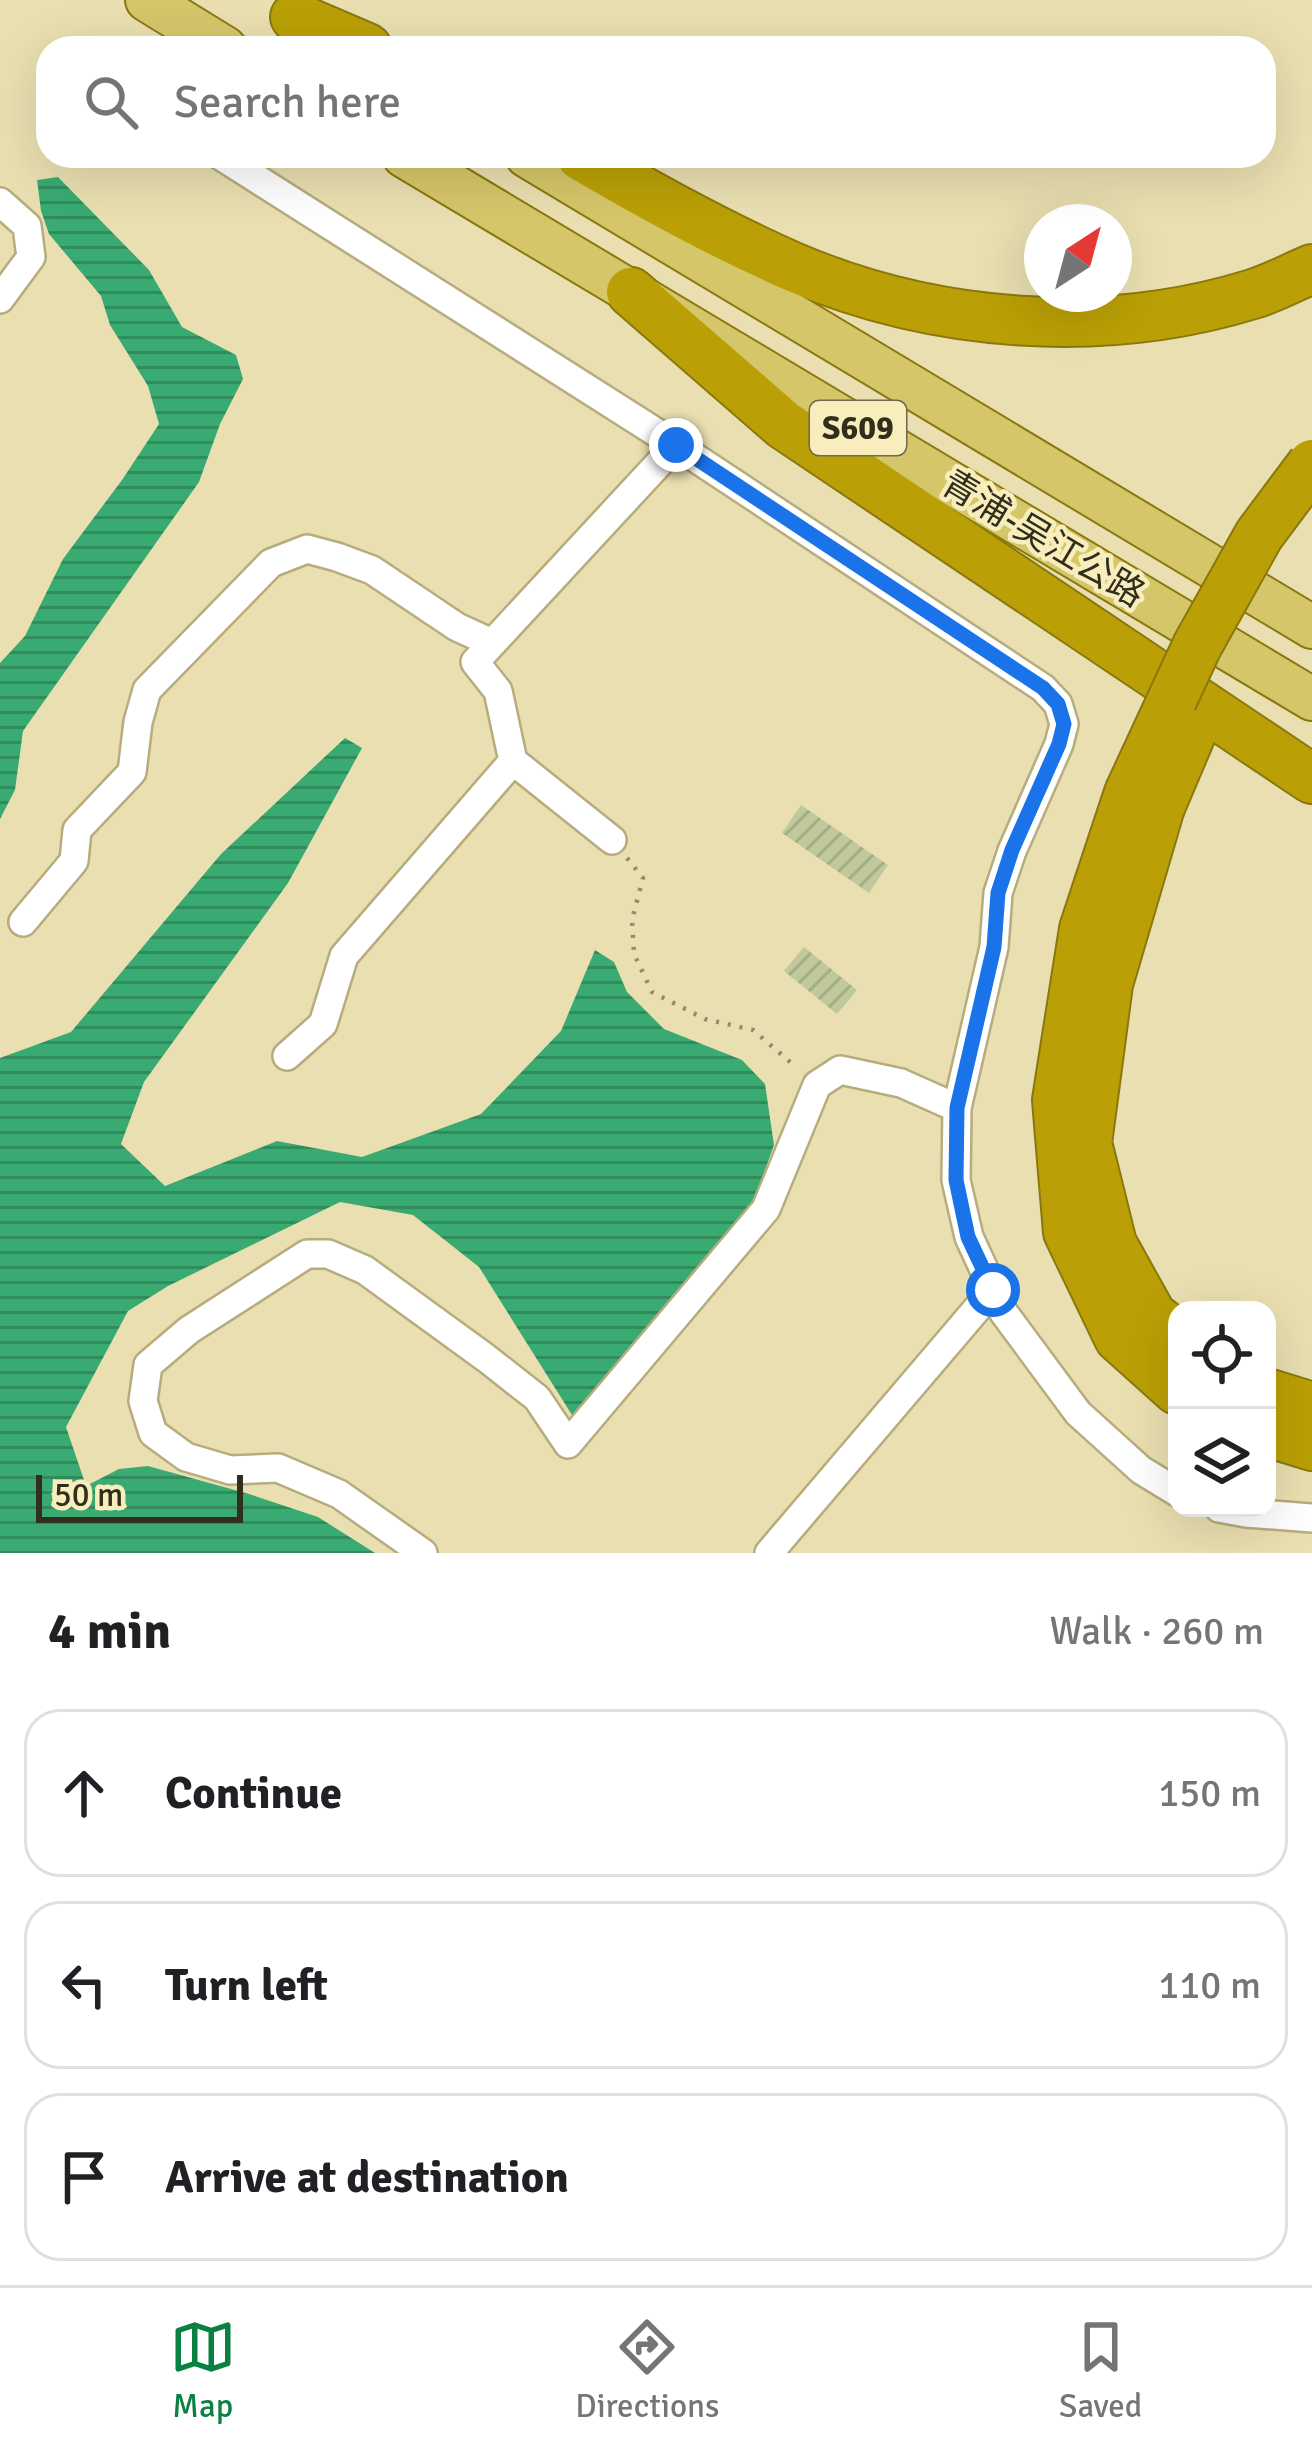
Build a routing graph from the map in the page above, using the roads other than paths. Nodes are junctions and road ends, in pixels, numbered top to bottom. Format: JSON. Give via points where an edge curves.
{"nodes":[{"id":1,"x":281,"y":8,"type":"edge"},
{"id":2,"x":163,"y":22,"type":"edge"},
{"id":3,"x":196,"y":36,"type":"edge"},
{"id":4,"x":327,"y":36,"type":"edge"},
{"id":5,"x":341,"y":36,"type":"edge"},
{"id":6,"x":239,"y":168,"type":"edge"},
{"id":7,"x":424,"y":168,"type":"edge"},
{"id":8,"x":547,"y":168,"type":"edge"},
{"id":9,"x":602,"y":168,"type":"edge"},
{"id":10,"x":0,"y":202,"type":"edge"},
{"id":11,"x":1312,"y":269,"type":"edge"},
{"id":12,"x":631,"y":292,"type":"junction"},
{"id":13,"x":0,"y":299,"type":"edge"},
{"id":14,"x":676,"y":445,"type":"junction"},
{"id":15,"x":1312,"y":464,"type":"edge"},
{"id":16,"x":1312,"y":512,"type":"edge"},
{"id":17,"x":1312,"y":627,"type":"edge"},
{"id":18,"x":492,"y":643,"type":"junction"},
{"id":19,"x":1312,"y":699,"type":"edge"},
{"id":20,"x":513,"y":761,"type":"junction"},
{"id":21,"x":1312,"y":779,"type":"edge"},
{"id":22,"x":1144,"y":800,"type":"junction"},
{"id":23,"x":611,"y":840,"type":"road end"},
{"id":24,"x":22,"y":922,"type":"dead end"},
{"id":25,"x":287,"y":1056,"type":"dead end"},
{"id":26,"x":957,"y":1108,"type":"junction"},
{"id":27,"x":993,"y":1290,"type":"junction"},
{"id":28,"x":1168,"y":1328,"type":"edge"},
{"id":29,"x":1168,"y":1382,"type":"edge"},
{"id":30,"x":1276,"y":1396,"type":"edge"},
{"id":31,"x":1312,"y":1407,"type":"edge"},
{"id":32,"x":1276,"y":1435,"type":"edge"},
{"id":33,"x":1312,"y":1446,"type":"edge"},
{"id":34,"x":1168,"y":1486,"type":"edge"},
{"id":35,"x":1276,"y":1514,"type":"edge"},
{"id":36,"x":1312,"y":1518,"type":"edge"},
{"id":37,"x":423,"y":1553,"type":"edge"},
{"id":38,"x":769,"y":1553,"type":"edge"}],
"edges":[{"from":1,"to":4,"type":"main road"},
{"from":1,"to":5,"type":"highway"},
{"from":2,"to":3,"type":"main road"},
{"from":6,"to":14,"type":"street"},
{"from":7,"to":12,"type":"main road","name":"青浦-吴江公路","number":"S609"},
{"from":8,"to":17,"type":"main road","name":"青浦-吴江公路","number":"S609"},
{"from":9,"to":11,"type":"highway","via":[[795,268],[903,304],[1008,321],[1155,315],[1253,294]]},
{"from":10,"to":13,"type":"street","via":[[27,226],[31,257]]},
{"from":12,"to":19,"type":"main road","name":"青浦-吴江公路","number":"S609"},
{"from":12,"to":21,"type":"highway","via":[[784,425]]},
{"from":14,"to":18,"type":"street"},
{"from":14,"to":26,"type":"street","via":[[1058,704],[1059,744],[998,893],[994,947]]},
{"from":15,"to":22,"type":"highway","bridge":true,"via":[[1259,535],[1197,646]]},
{"from":16,"to":22,"type":"highway","bridge":true,"via":[[1284,548]]},
{"from":18,"to":20,"type":"street","via":[[475,662],[498,691]]},
{"from":18,"to":24,"type":"street","via":[[337,557],[308,549],[271,563],[147,690],[132,772],[77,830],[74,861]]},
{"from":20,"to":23,"type":"street"},
{"from":20,"to":25,"type":"street","via":[[344,956],[323,1024]]},
{"from":22,"to":28,"type":"highway","via":[[1087,1143],[1112,1244],[1152,1316]]},
{"from":22,"to":29,"type":"highway","via":[[1084,929],[1057,1100],[1068,1232],[1119,1339]]},
{"from":26,"to":27,"type":"street","via":[[956,1180],[968,1237]]},
{"from":26,"to":37,"type":"street","via":[[901,1083],[841,1070],[817,1085],[766,1209],[568,1444],[537,1398],[487,1358],[364,1270],[328,1254],[307,1254],[148,1365],[142,1401],[152,1433],[186,1457],[230,1470],[278,1468],[339,1494]]},
{"from":27,"to":34,"type":"street","via":[[1078,1413]]},
{"from":27,"to":38,"type":"street"},
{"from":30,"to":31,"type":"highway"},
{"from":32,"to":33,"type":"highway"},
{"from":35,"to":36,"type":"street"}]}
